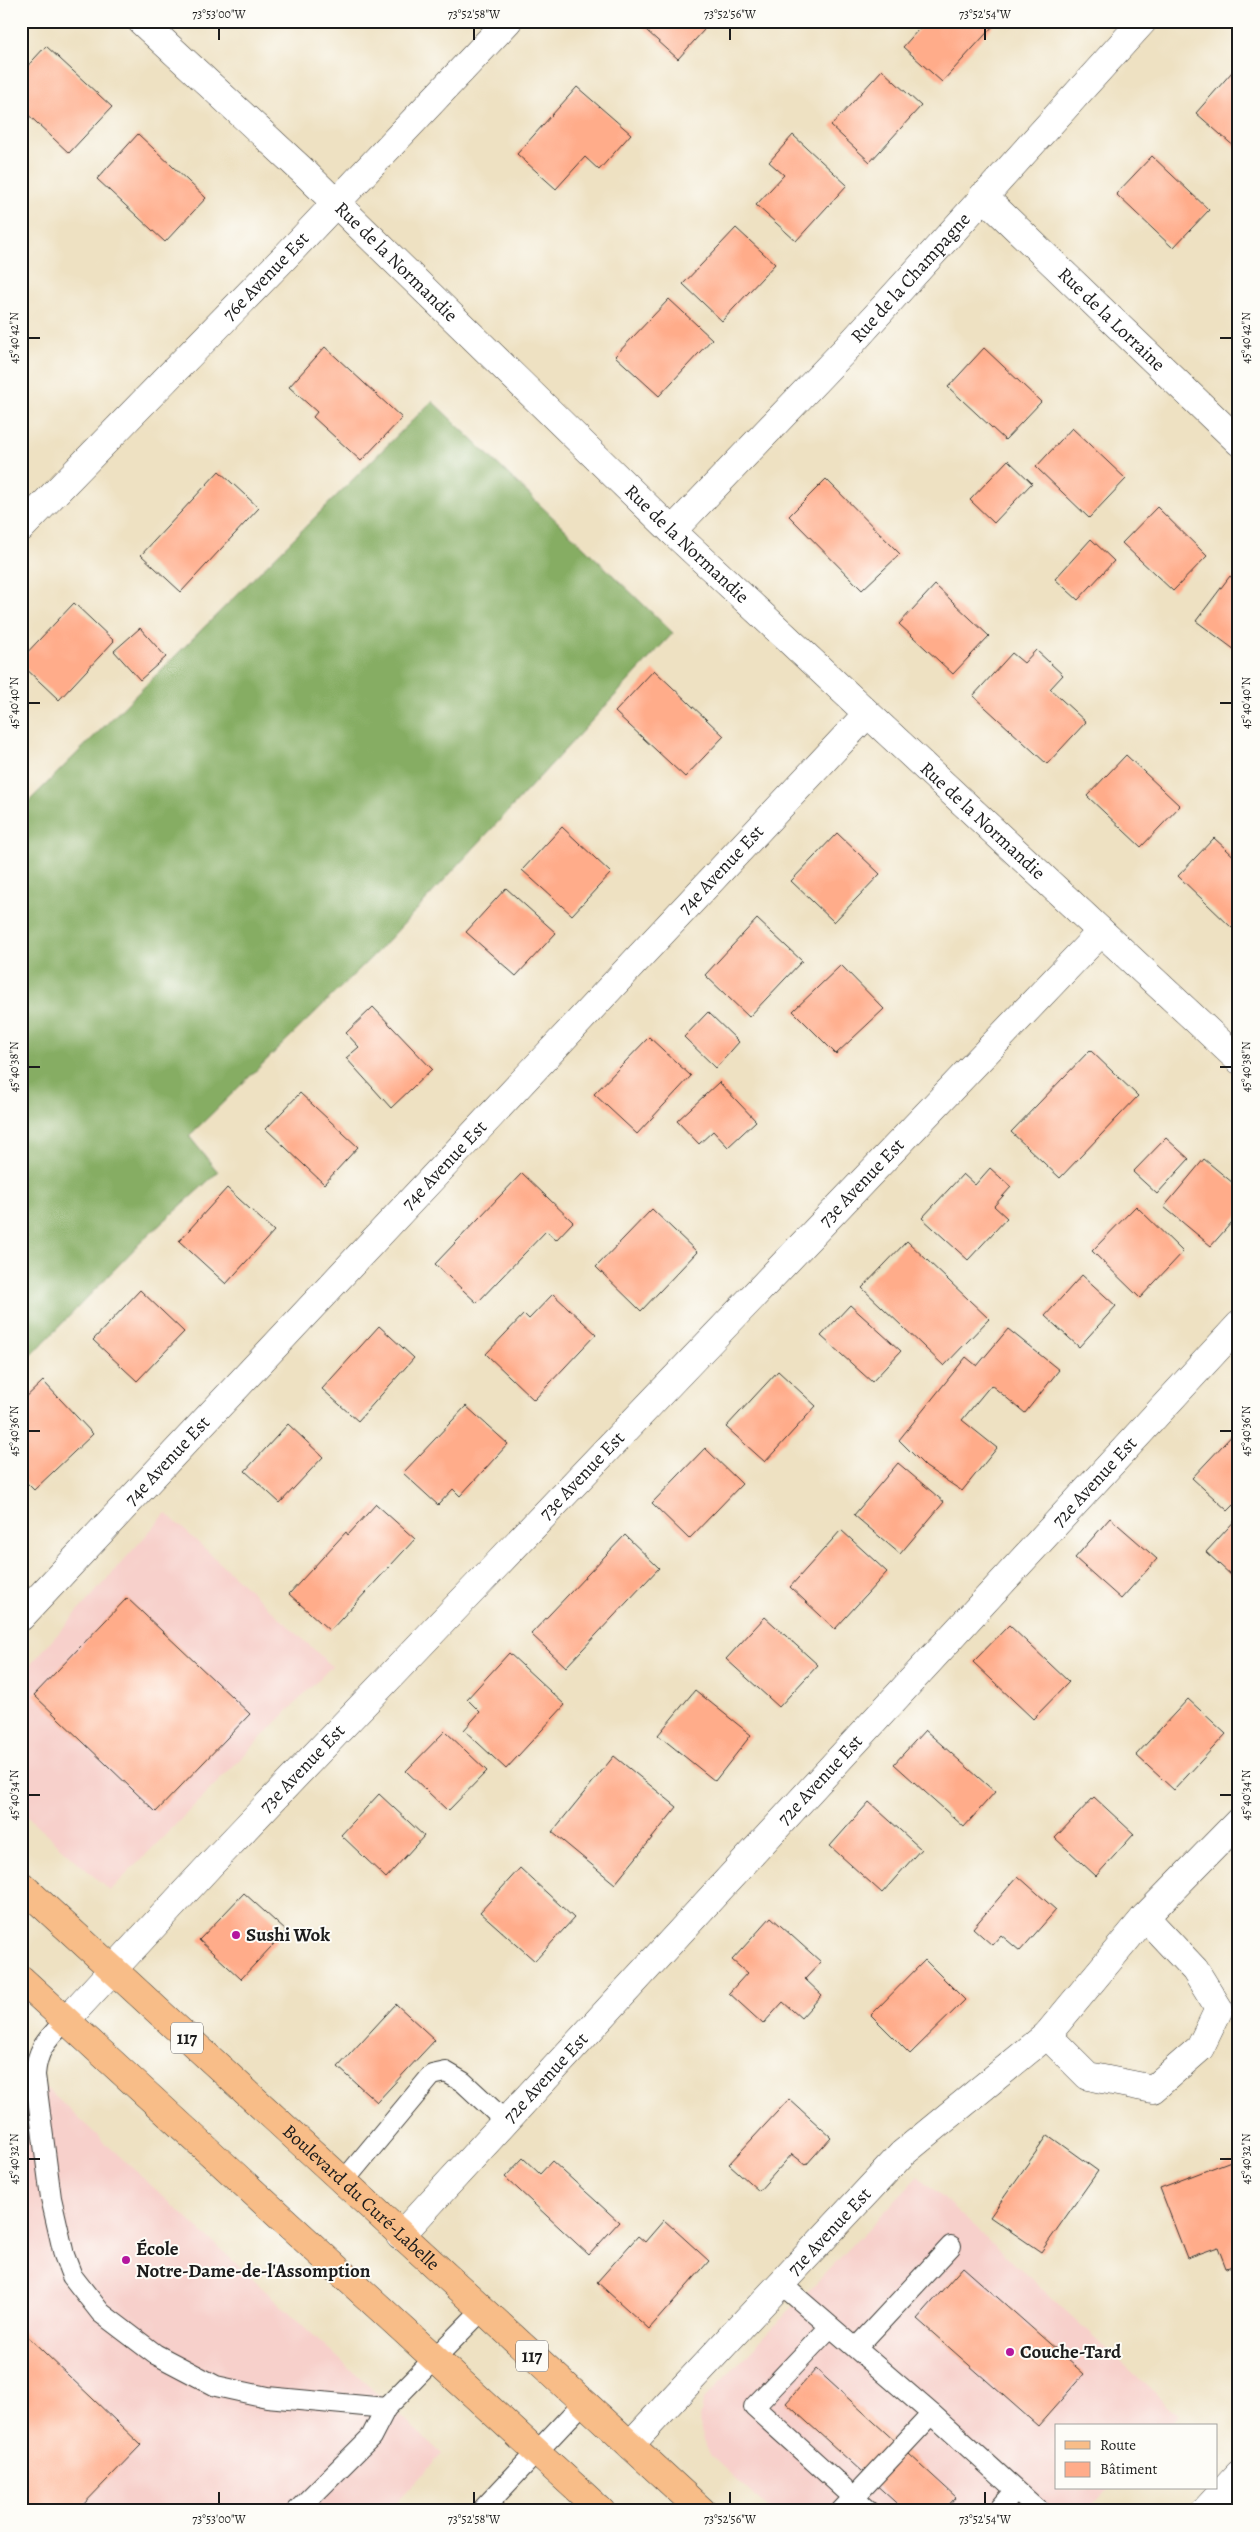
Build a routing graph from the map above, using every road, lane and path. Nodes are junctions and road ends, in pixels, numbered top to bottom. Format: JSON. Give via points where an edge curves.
{"nodes":[{"id":1,"x":141,"y":21,"type":"edge"},
{"id":2,"x":508,"y":21,"type":"edge"},
{"id":3,"x":1143,"y":21,"type":"edge"},
{"id":4,"x":983,"y":196,"type":"junction"},
{"id":5,"x":335,"y":203,"type":"junction"},
{"id":6,"x":1239,"y":442,"type":"edge"},
{"id":7,"x":21,"y":528,"type":"edge"},
{"id":8,"x":672,"y":531,"type":"junction"},
{"id":9,"x":867,"y":714,"type":"junction"},
{"id":10,"x":1100,"y":932,"type":"junction"},
{"id":11,"x":1239,"y":1060,"type":"edge"},
{"id":12,"x":1239,"y":1325,"type":"edge"},
{"id":13,"x":21,"y":1617,"type":"edge"},
{"id":14,"x":1239,"y":1821,"type":"edge"},
{"id":15,"x":21,"y":1885,"type":"edge"},
{"id":16,"x":1145,"y":1917,"type":"junction"},
{"id":17,"x":113,"y":1969,"type":"junction"},
{"id":18,"x":21,"y":1979,"type":"edge"},
{"id":19,"x":66,"y":2020,"type":"junction"},
{"id":20,"x":1047,"y":2035,"type":"junction"},
{"id":21,"x":28,"y":2076,"type":"edge"},
{"id":22,"x":505,"y":2121,"type":"junction"},
{"id":23,"x":343,"y":2182,"type":"junction"},
{"id":24,"x":400,"y":2236,"type":"junction"},
{"id":25,"x":951,"y":2246,"type":"dead end"},
{"id":26,"x":780,"y":2283,"type":"junction"},
{"id":27,"x":482,"y":2310,"type":"junction"},
{"id":28,"x":830,"y":2327,"type":"junction"},
{"id":29,"x":856,"y":2348,"type":"junction"},
{"id":30,"x":434,"y":2358,"type":"junction"},
{"id":31,"x":583,"y":2403,"type":"junction"},
{"id":32,"x":386,"y":2408,"type":"junction"},
{"id":33,"x":932,"y":2414,"type":"junction"},
{"id":34,"x":630,"y":2445,"type":"junction"},
{"id":35,"x":537,"y":2452,"type":"junction"},
{"id":36,"x":1239,"y":2474,"type":"edge"},
{"id":37,"x":1016,"y":2490,"type":"junction"},
{"id":38,"x":847,"y":2504,"type":"edge"},
{"id":39,"x":298,"y":2511,"type":"edge"},
{"id":40,"x":481,"y":2511,"type":"edge"},
{"id":41,"x":600,"y":2511,"type":"edge"},
{"id":42,"x":702,"y":2511,"type":"edge"},
{"id":43,"x":868,"y":2511,"type":"edge"},
{"id":44,"x":998,"y":2511,"type":"edge"},
{"id":45,"x":1039,"y":2511,"type":"edge"},
{"id":46,"x":1205,"y":2511,"type":"edge"}],
"edges":[{"from":1,"to":5,"type":"street","name":"Rue de la Normandie"},
{"from":2,"to":5,"type":"street","name":"76e Avenue Est"},
{"from":3,"to":4,"type":"street","name":"Rue de la Champagne"},
{"from":4,"to":6,"type":"street","name":"Rue de la Lorraine"},
{"from":4,"to":8,"type":"street","name":"Rue de la Champagne","via":[[848,346]]},
{"from":5,"to":7,"type":"street","name":"76e Avenue Est"},
{"from":5,"to":8,"type":"street","name":"Rue de la Normandie"},
{"from":8,"to":9,"type":"street","name":"Rue de la Normandie"},
{"from":9,"to":10,"type":"street","name":"Rue de la Normandie"},
{"from":9,"to":13,"type":"street","name":"74e Avenue Est"},
{"from":10,"to":11,"type":"street","name":"Rue de la Normandie"},
{"from":10,"to":17,"type":"street","name":"73e Avenue Est"},
{"from":12,"to":22,"type":"street","name":"72e Avenue Est"},
{"from":14,"to":16,"type":"street","name":"71e Avenue Est"},
{"from":15,"to":17,"type":"main road","name":"Boulevard du Curé-Labelle","number":"117"},
{"from":16,"to":20,"type":"street","name":"71e Avenue Est"},
{"from":16,"to":20,"type":"street","via":[[1195,1970],[1219,2009],[1200,2048],[1152,2089],[1088,2076]]},
{"from":17,"to":19,"type":"street","name":"73e Avenue Est"},
{"from":17,"to":23,"type":"main road","name":"Boulevard du Curé-Labelle","number":"117"},
{"from":18,"to":19,"type":"main road"},
{"from":19,"to":21,"type":"lane","via":[[42,2046]]},
{"from":19,"to":30,"type":"main road"},
{"from":20,"to":26,"type":"street","name":"71e Avenue Est","via":[[902,2154]]},
{"from":21,"to":32,"type":"lane","via":[[64,2255],[72,2276],[101,2313],[156,2354],[216,2386],[267,2397]]},
{"from":22,"to":23,"type":"lane","via":[[463,2082],[446,2072],[432,2075]]},
{"from":22,"to":24,"type":"street","name":"72e Avenue Est"},
{"from":23,"to":24,"type":"main road","name":"Boulevard du Curé-Labelle","number":"117"},
{"from":24,"to":27,"type":"main road","name":"Boulevard du Curé-Labelle","number":"117"},
{"from":25,"to":29,"type":"lane"},
{"from":26,"to":28,"type":"lane"},
{"from":26,"to":34,"type":"street","name":"71e Avenue Est"},
{"from":27,"to":30,"type":"lane"},
{"from":27,"to":31,"type":"main road","name":"Boulevard du Curé-Labelle","number":"117"},
{"from":28,"to":29,"type":"lane"},
{"from":28,"to":38,"type":"lane","via":[[754,2407]]},
{"from":29,"to":33,"type":"lane"},
{"from":30,"to":32,"type":"lane"},
{"from":30,"to":35,"type":"main road"},
{"from":31,"to":34,"type":"main road","name":"Boulevard du Curé-Labelle","number":"117"},
{"from":31,"to":35,"type":"lane"},
{"from":32,"to":39,"type":"lane","via":[[371,2437]]},
{"from":33,"to":37,"type":"lane"},
{"from":33,"to":38,"type":"lane"},
{"from":34,"to":42,"type":"main road","name":"Boulevard du Curé-Labelle","number":"117"},
{"from":35,"to":40,"type":"lane"},
{"from":35,"to":41,"type":"main road"},
{"from":36,"to":46,"type":"street"},
{"from":37,"to":44,"type":"lane"},
{"from":37,"to":45,"type":"lane"},
{"from":38,"to":43,"type":"lane"}]}
